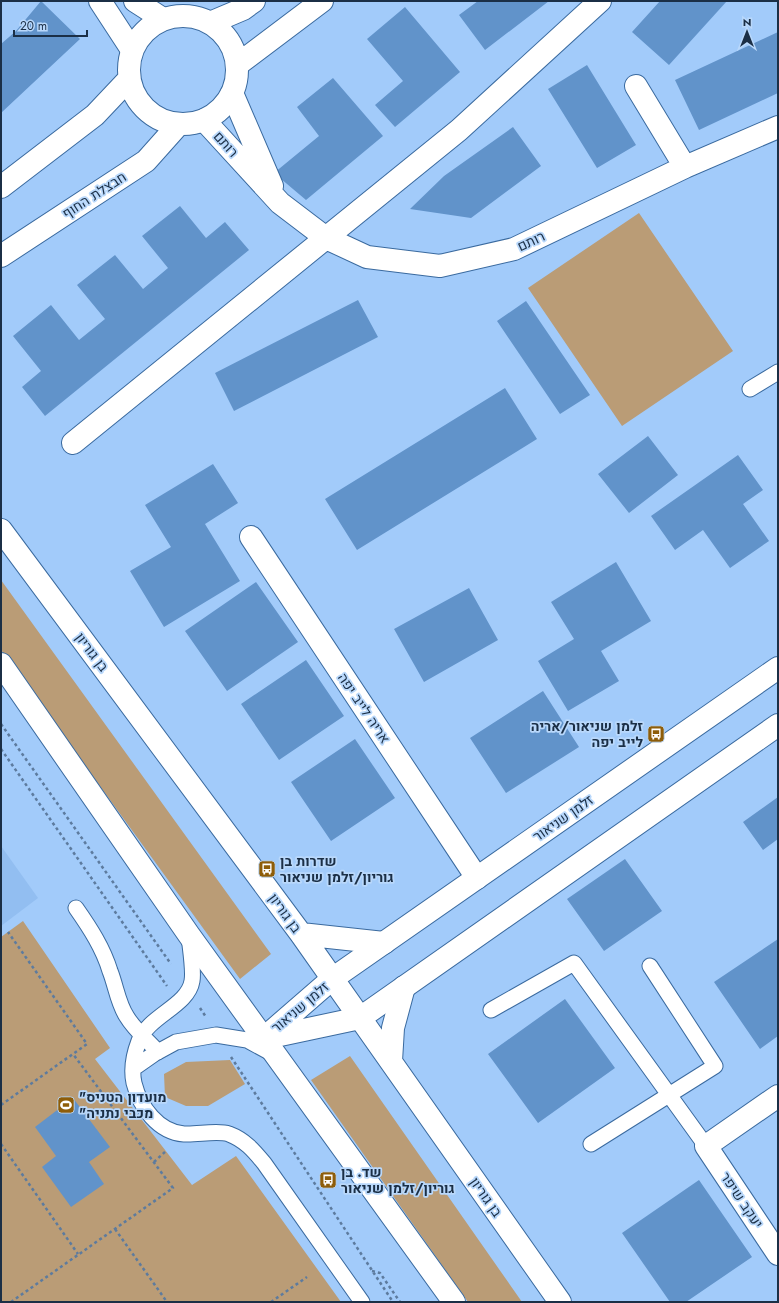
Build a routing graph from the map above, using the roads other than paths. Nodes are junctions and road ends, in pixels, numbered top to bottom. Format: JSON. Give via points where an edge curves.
{"nodes":[{"id":1,"x":100,"y":1,"type":"edge"},
{"id":2,"x":135,"y":1,"type":"edge"},
{"id":3,"x":254,"y":1,"type":"edge"},
{"id":4,"x":322,"y":1,"type":"edge"},
{"id":5,"x":600,"y":1,"type":"edge"},
{"id":6,"x":163,"y":19,"type":"junction"},
{"id":7,"x":210,"y":23,"type":"junction"},
{"id":8,"x":132,"y":50,"type":"junction"},
{"id":9,"x":237,"y":65,"type":"junction"},
{"id":10,"x":128,"y":79,"type":"junction"},
{"id":11,"x":636,"y":86,"type":"dead end"},
{"id":12,"x":232,"y":93,"type":"junction"},
{"id":13,"x":204,"y":120,"type":"junction"},
{"id":14,"x":178,"y":124,"type":"junction"},
{"id":15,"x":778,"y":127,"type":"edge"},
{"id":16,"x":685,"y":167,"type":"junction"},
{"id":17,"x":1,"y":187,"type":"edge"},
{"id":18,"x":280,"y":203,"type":"junction"},
{"id":19,"x":326,"y":238,"type":"junction"},
{"id":20,"x":1,"y":256,"type":"edge"},
{"id":21,"x":778,"y":372,"type":"edge"},
{"id":22,"x":750,"y":389,"type":"dead end"},
{"id":23,"x":73,"y":443,"type":"dead end"},
{"id":24,"x":1,"y":530,"type":"edge"},
{"id":25,"x":251,"y":537,"type":"dead end"},
{"id":26,"x":1,"y":664,"type":"edge"},
{"id":27,"x":778,"y":668,"type":"edge"},
{"id":28,"x":778,"y":725,"type":"edge"},
{"id":29,"x":477,"y":878,"type":"junction"},
{"id":30,"x":76,"y":908,"type":"dead end"},
{"id":31,"x":300,"y":934,"type":"junction"},
{"id":32,"x":189,"y":935,"type":"junction"},
{"id":33,"x":384,"y":943,"type":"junction"},
{"id":34,"x":650,"y":966,"type":"dead end"},
{"id":35,"x":332,"y":979,"type":"junction"},
{"id":36,"x":404,"y":987,"type":"junction"},
{"id":37,"x":491,"y":1010,"type":"dead end"},
{"id":38,"x":360,"y":1018,"type":"junction"},
{"id":39,"x":141,"y":1034,"type":"junction"},
{"id":40,"x":269,"y":1047,"type":"junction"},
{"id":41,"x":158,"y":1052,"type":"junction"},
{"id":42,"x":391,"y":1061,"type":"junction"},
{"id":43,"x":134,"y":1068,"type":"junction"},
{"id":44,"x":668,"y":1095,"type":"junction"},
{"id":45,"x":778,"y":1096,"type":"edge"},
{"id":46,"x":591,"y":1144,"type":"dead end"},
{"id":47,"x":706,"y":1146,"type":"junction"},
{"id":48,"x":778,"y":1254,"type":"edge"},
{"id":49,"x":362,"y":1302,"type":"edge"},
{"id":50,"x":454,"y":1302,"type":"edge"},
{"id":51,"x":560,"y":1302,"type":"edge"}],
"edges":[{"from":1,"to":8,"type":"street"},
{"from":2,"to":6,"type":"street"},
{"from":3,"to":7,"type":"street","via":[[243,9]]},
{"from":4,"to":9,"type":"street"},
{"from":5,"to":19,"type":"street","via":[[459,130]]},
{"from":6,"to":7,"type":"street","via":[[179,15],[195,17]]},
{"from":6,"to":8,"type":"street","via":[[150,26],[139,37]]},
{"from":7,"to":9,"type":"street","via":[[223,34],[233,48]]},
{"from":8,"to":10,"type":"street","via":[[128,64]]},
{"from":9,"to":12,"type":"street"},
{"from":10,"to":14,"type":"street","via":[[135,96],[146,110],[161,120]]},
{"from":10,"to":17,"type":"street","via":[[95,116]]},
{"from":11,"to":16,"type":"street"},
{"from":12,"to":13,"type":"street","via":[[225,104]]},
{"from":12,"to":18,"type":"street","name":"רותם"},
{"from":13,"to":14,"type":"street"},
{"from":13,"to":18,"type":"street","name":"רותם"},
{"from":14,"to":20,"type":"street","name":"חבצלת החוף","via":[[146,161]]},
{"from":15,"to":16,"type":"street","name":"רותם"},
{"from":16,"to":19,"type":"street","name":"רותם","via":[[514,249],[440,266],[367,257]]},
{"from":18,"to":19,"type":"street","name":"רותם"},
{"from":19,"to":23,"type":"street"},
{"from":21,"to":22,"type":"lane"},
{"from":24,"to":31,"type":"street","name":"בן גוריון"},
{"from":25,"to":29,"type":"street","name":"אריה לייב יפה"},
{"from":26,"to":32,"type":"street"},
{"from":27,"to":29,"type":"street","name":"זלמן שניאור"},
{"from":28,"to":36,"type":"street","name":"זלמן שניאור"},
{"from":29,"to":33,"type":"street","name":"זלמן שניאור"},
{"from":30,"to":39,"type":"lane","via":[[104,954],[126,1017]]},
{"from":31,"to":33,"type":"street"},
{"from":31,"to":35,"type":"street","name":"בן גוריון"},
{"from":32,"to":39,"type":"lane","via":[[193,980],[190,990]]},
{"from":32,"to":40,"type":"street"},
{"from":33,"to":35,"type":"street","name":"זלמן שניאור"},
{"from":34,"to":44,"type":"lane","via":[[715,1066]]},
{"from":35,"to":38,"type":"street","name":"בן גוריון"},
{"from":35,"to":40,"type":"street","name":"זלמן שניאור"},
{"from":36,"to":38,"type":"street","name":"זלמן שניאור"},
{"from":36,"to":42,"type":"street","via":[[393,1028]]},
{"from":37,"to":44,"type":"lane","via":[[574,963]]},
{"from":38,"to":40,"type":"street","name":"זלמן שניאור"},
{"from":38,"to":42,"type":"street","name":"בן גוריון"},
{"from":39,"to":41,"type":"lane"},
{"from":39,"to":43,"type":"lane","via":[[134,1052]]},
{"from":40,"to":41,"type":"lane","via":[[247,1040],[216,1036],[176,1042]]},
{"from":40,"to":50,"type":"street"},
{"from":41,"to":43,"type":"lane"},
{"from":42,"to":51,"type":"street","name":"בן גוריון"},
{"from":43,"to":49,"type":"lane","via":[[134,1083],[142,1102],[152,1119],[167,1130],[183,1134],[227,1134],[252,1148]]},
{"from":44,"to":46,"type":"lane"},
{"from":44,"to":47,"type":"lane"},
{"from":45,"to":47,"type":"street"},
{"from":47,"to":48,"type":"street","name":"יעקב שיפר"}]}
